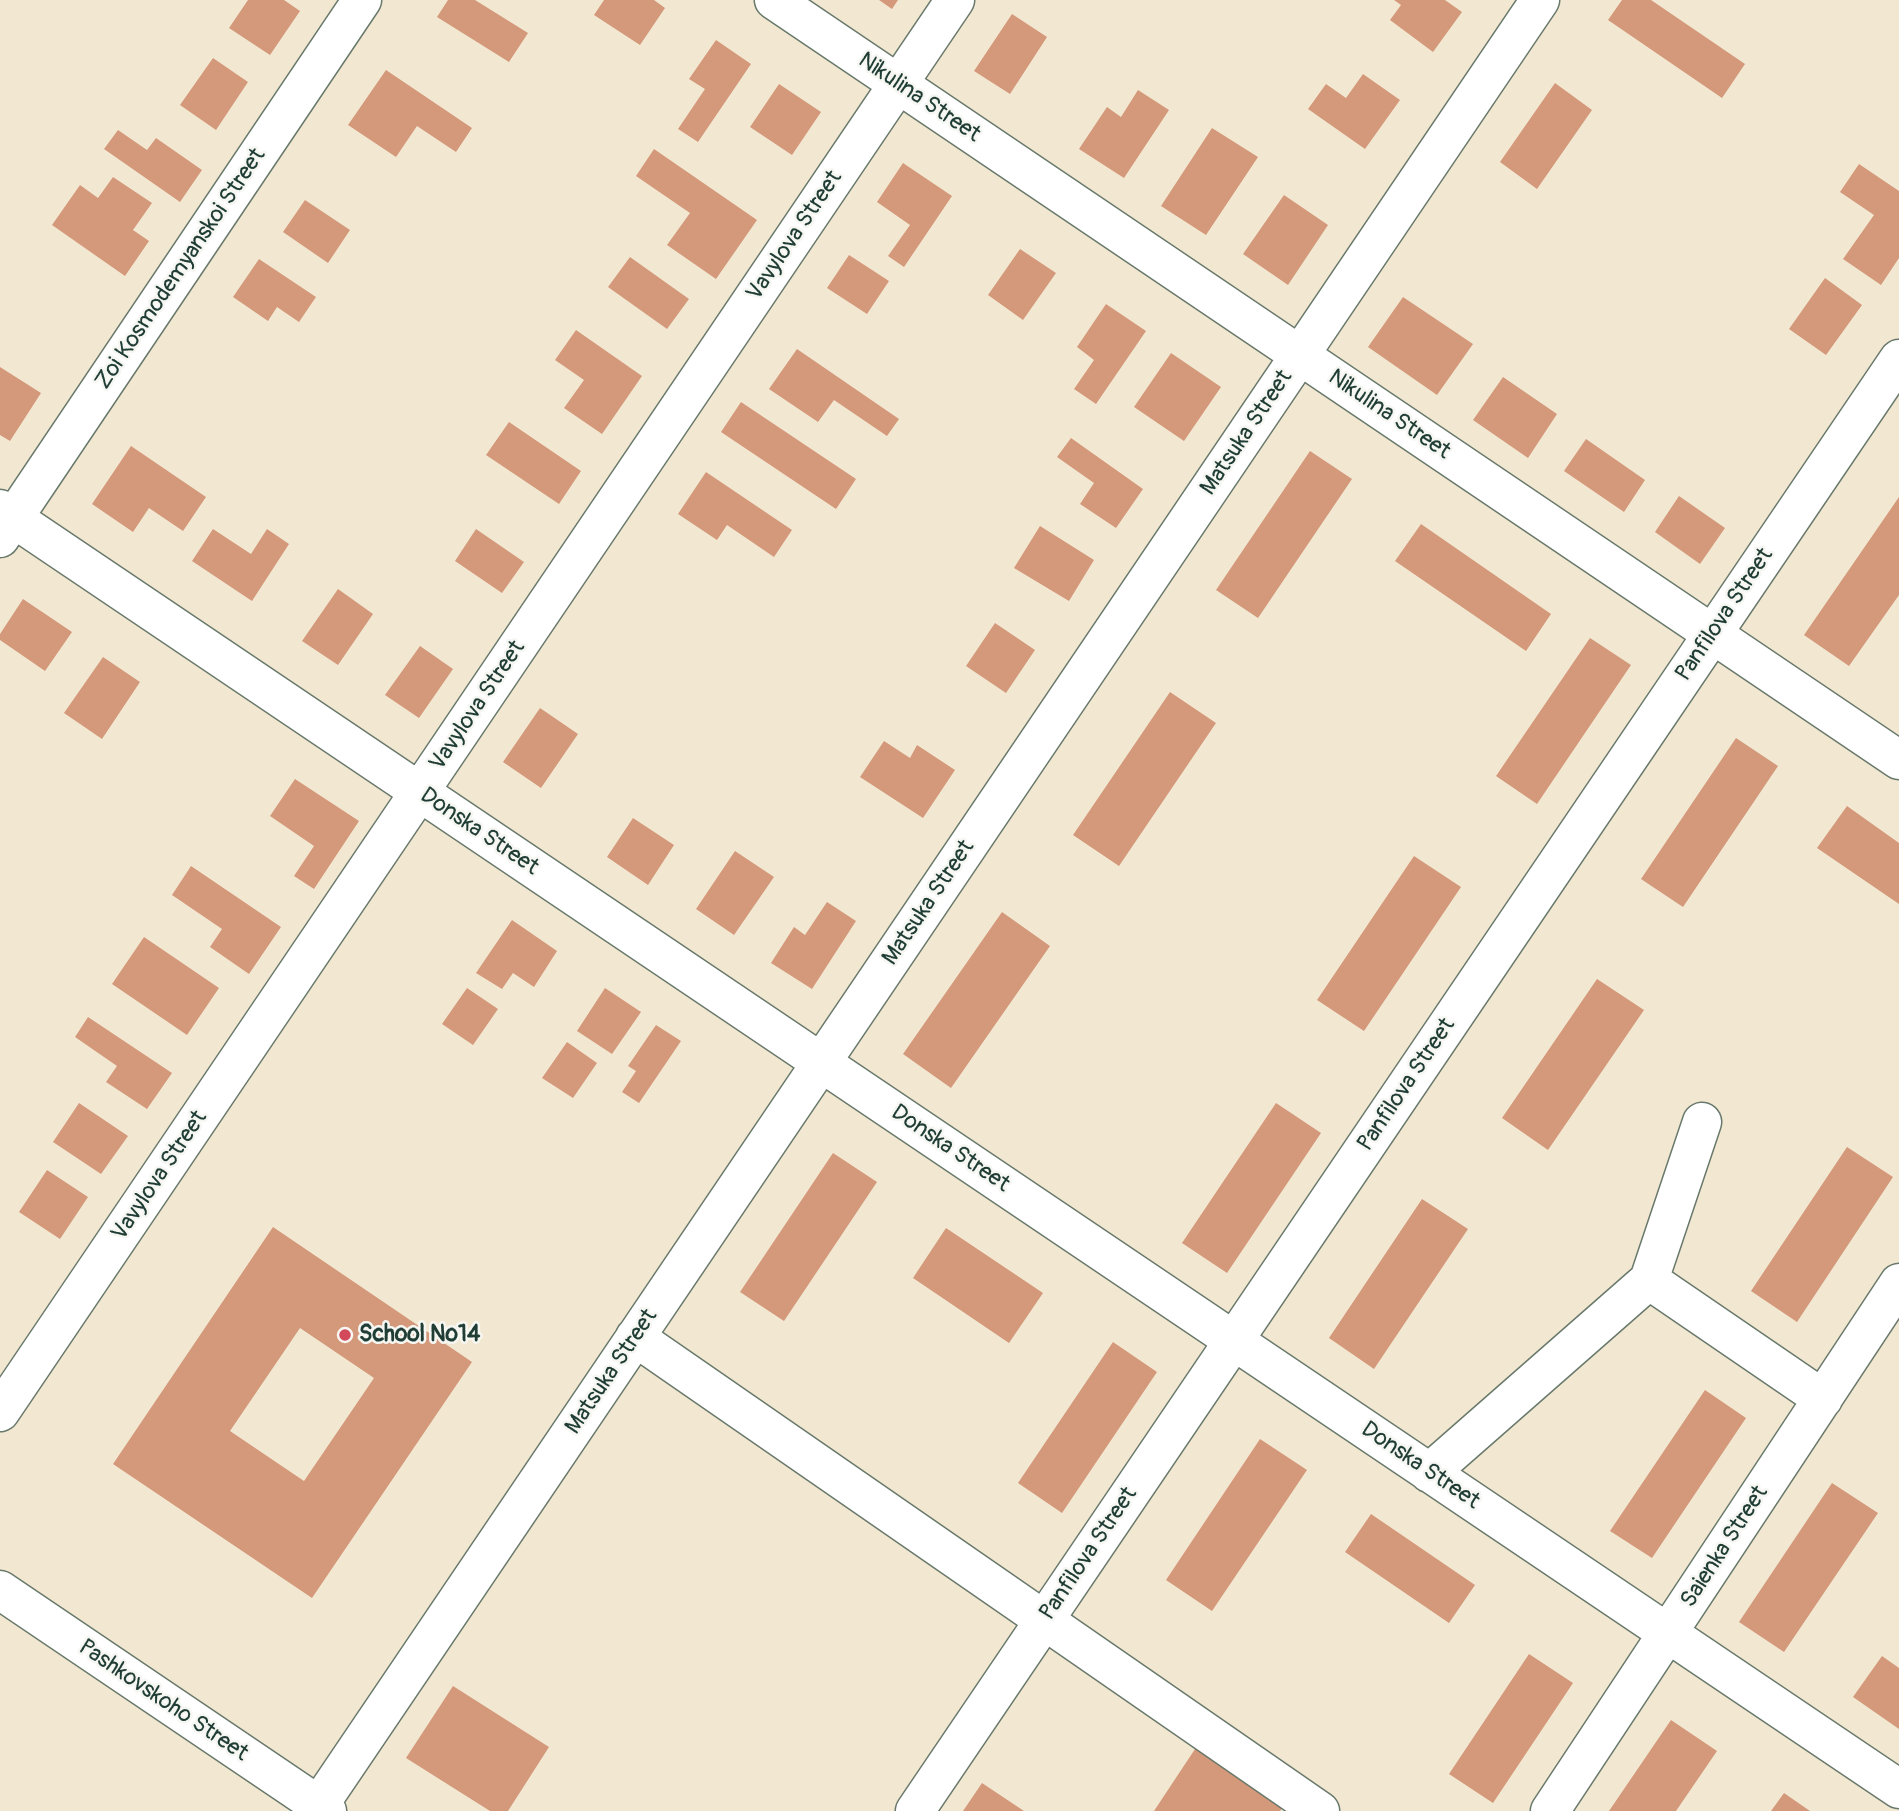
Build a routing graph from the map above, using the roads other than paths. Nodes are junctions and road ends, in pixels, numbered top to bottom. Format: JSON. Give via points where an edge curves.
{"nodes":[{"id":1,"x":362,"y":0,"type":"edge"},
{"id":2,"x":774,"y":0,"type":"edge"},
{"id":3,"x":955,"y":0,"type":"edge"},
{"id":4,"x":1540,"y":0,"type":"edge"},
{"id":5,"x":898,"y":84,"type":"junction"},
{"id":6,"x":1300,"y":355,"type":"junction"},
{"id":7,"x":1899,"y":359,"type":"edge"},
{"id":8,"x":4,"y":522,"type":"edge"},
{"id":9,"x":1713,"y":634,"type":"junction"},
{"id":10,"x":1899,"y":760,"type":"edge"},
{"id":11,"x":419,"y":792,"type":"junction"},
{"id":12,"x":821,"y":1062,"type":"junction"},
{"id":13,"x":1702,"y":1122,"type":"dead end"},
{"id":14,"x":1649,"y":1280,"type":"junction"},
{"id":15,"x":1899,"y":1283,"type":"edge"},
{"id":16,"x":635,"y":1337,"type":"junction"},
{"id":17,"x":1234,"y":1341,"type":"junction"},
{"id":18,"x":1823,"y":1399,"type":"junction"},
{"id":19,"x":0,"y":1412,"type":"edge"},
{"id":20,"x":1429,"y":1473,"type":"junction"},
{"id":21,"x":0,"y":1590,"type":"edge"},
{"id":22,"x":1044,"y":1620,"type":"junction"},
{"id":23,"x":1668,"y":1633,"type":"junction"},
{"id":24,"x":1899,"y":1789,"type":"edge"},
{"id":25,"x":320,"y":1809,"type":"edge"},
{"id":26,"x":915,"y":1811,"type":"edge"},
{"id":27,"x":1320,"y":1811,"type":"edge"},
{"id":28,"x":1550,"y":1811,"type":"edge"}],
"edges":[{"from":1,"to":8,"type":"street","name":"Zoi Kosmodemyanskoi Street"},
{"from":2,"to":5,"type":"street","name":"Nikulina Street"},
{"from":3,"to":5,"type":"street","name":"Vavylova Street"},
{"from":4,"to":6,"type":"street","name":"Matsuka Street"},
{"from":5,"to":6,"type":"street","name":"Nikulina Street"},
{"from":5,"to":11,"type":"street","name":"Vavylova Street"},
{"from":6,"to":9,"type":"street","name":"Nikulina Street"},
{"from":6,"to":12,"type":"street","name":"Matsuka Street"},
{"from":7,"to":9,"type":"street","name":"Panfilova Street"},
{"from":8,"to":11,"type":"street","name":"Donska Street"},
{"from":9,"to":10,"type":"street","name":"Nikulina Street"},
{"from":9,"to":17,"type":"street","name":"Panfilova Street"},
{"from":11,"to":12,"type":"street","name":"Donska Street"},
{"from":11,"to":19,"type":"street","name":"Vavylova Street"},
{"from":12,"to":16,"type":"street","name":"Matsuka Street"},
{"from":12,"to":17,"type":"street","name":"Donska Street"},
{"from":13,"to":14,"type":"street"},
{"from":14,"to":18,"type":"street"},
{"from":14,"to":20,"type":"street"},
{"from":15,"to":18,"type":"street","name":"Saienka Street"},
{"from":16,"to":22,"type":"street"},
{"from":16,"to":25,"type":"street","name":"Matsuka Street"},
{"from":17,"to":20,"type":"street","name":"Donska Street"},
{"from":17,"to":22,"type":"street","name":"Panfilova Street"},
{"from":18,"to":23,"type":"street","name":"Saienka Street"},
{"from":20,"to":23,"type":"street","name":"Donska Street"},
{"from":21,"to":25,"type":"street","name":"Pashkovskoho Street"},
{"from":22,"to":26,"type":"street","name":"Panfilova Street"},
{"from":22,"to":27,"type":"street"},
{"from":23,"to":24,"type":"street","name":"Donska Street"},
{"from":23,"to":28,"type":"street","name":"Saienka Street"}]}
